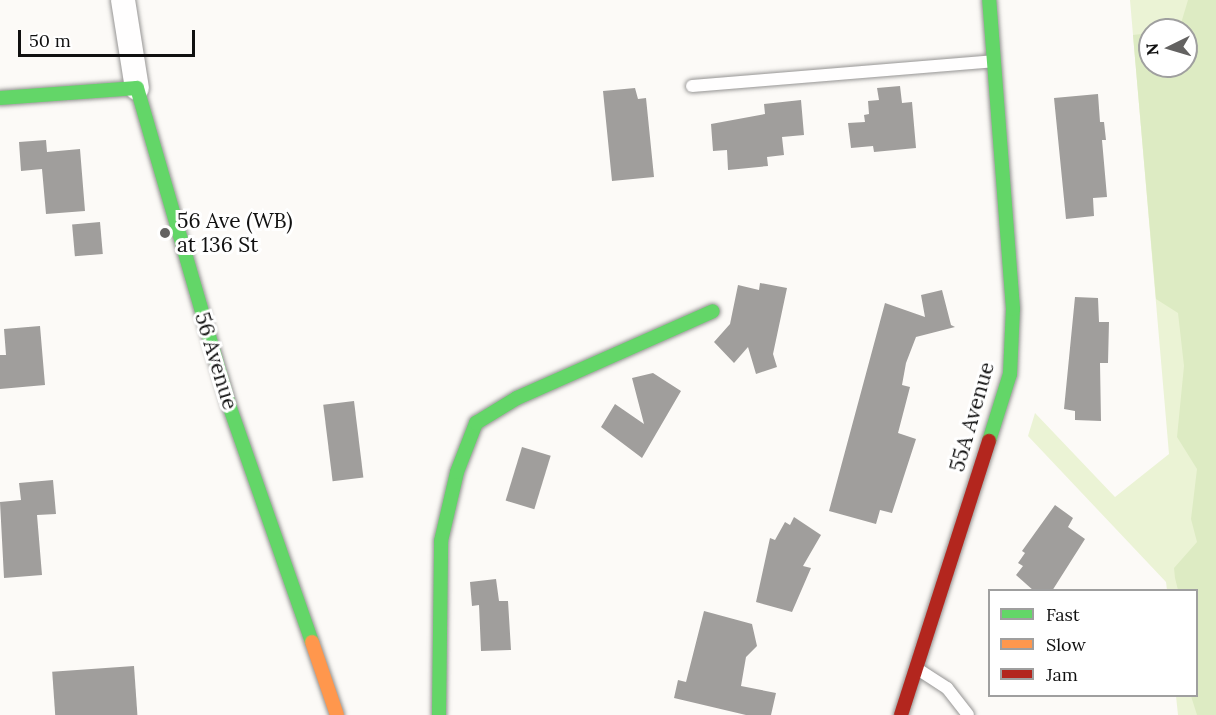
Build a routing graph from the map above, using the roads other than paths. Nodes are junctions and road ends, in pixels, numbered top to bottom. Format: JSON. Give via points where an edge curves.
{"nodes":[{"id":1,"x":123,"y":0,"type":"edge"},
{"id":2,"x":989,"y":0,"type":"edge"},
{"id":3,"x":995,"y":61,"type":"junction"},
{"id":4,"x":692,"y":86,"type":"dead end"},
{"id":5,"x":137,"y":88,"type":"junction"},
{"id":6,"x":0,"y":98,"type":"edge"},
{"id":7,"x":713,"y":311,"type":"dead end"},
{"id":8,"x":915,"y":668,"type":"junction"},
{"id":9,"x":337,"y":715,"type":"edge"},
{"id":10,"x":439,"y":715,"type":"edge"},
{"id":11,"x":901,"y":715,"type":"edge"},
{"id":12,"x":968,"y":715,"type":"edge"}],
"edges":[{"from":1,"to":5,"type":"street","name":"56 Avenue"},
{"from":2,"to":3,"type":"street","name":"55A Avenue"},
{"from":3,"to":4,"type":"lane"},
{"from":3,"to":8,"type":"street","name":"55A Avenue","via":[[1013,309],[1010,374]]},
{"from":5,"to":6,"type":"street"},
{"from":5,"to":9,"type":"street","name":"56 Avenue","via":[[229,405]]},
{"from":7,"to":10,"type":"street","via":[[517,398],[476,423],[457,472],[441,542]]},
{"from":8,"to":11,"type":"street","name":"55A Avenue"},
{"from":8,"to":12,"type":"lane","via":[[947,688]]}]}
